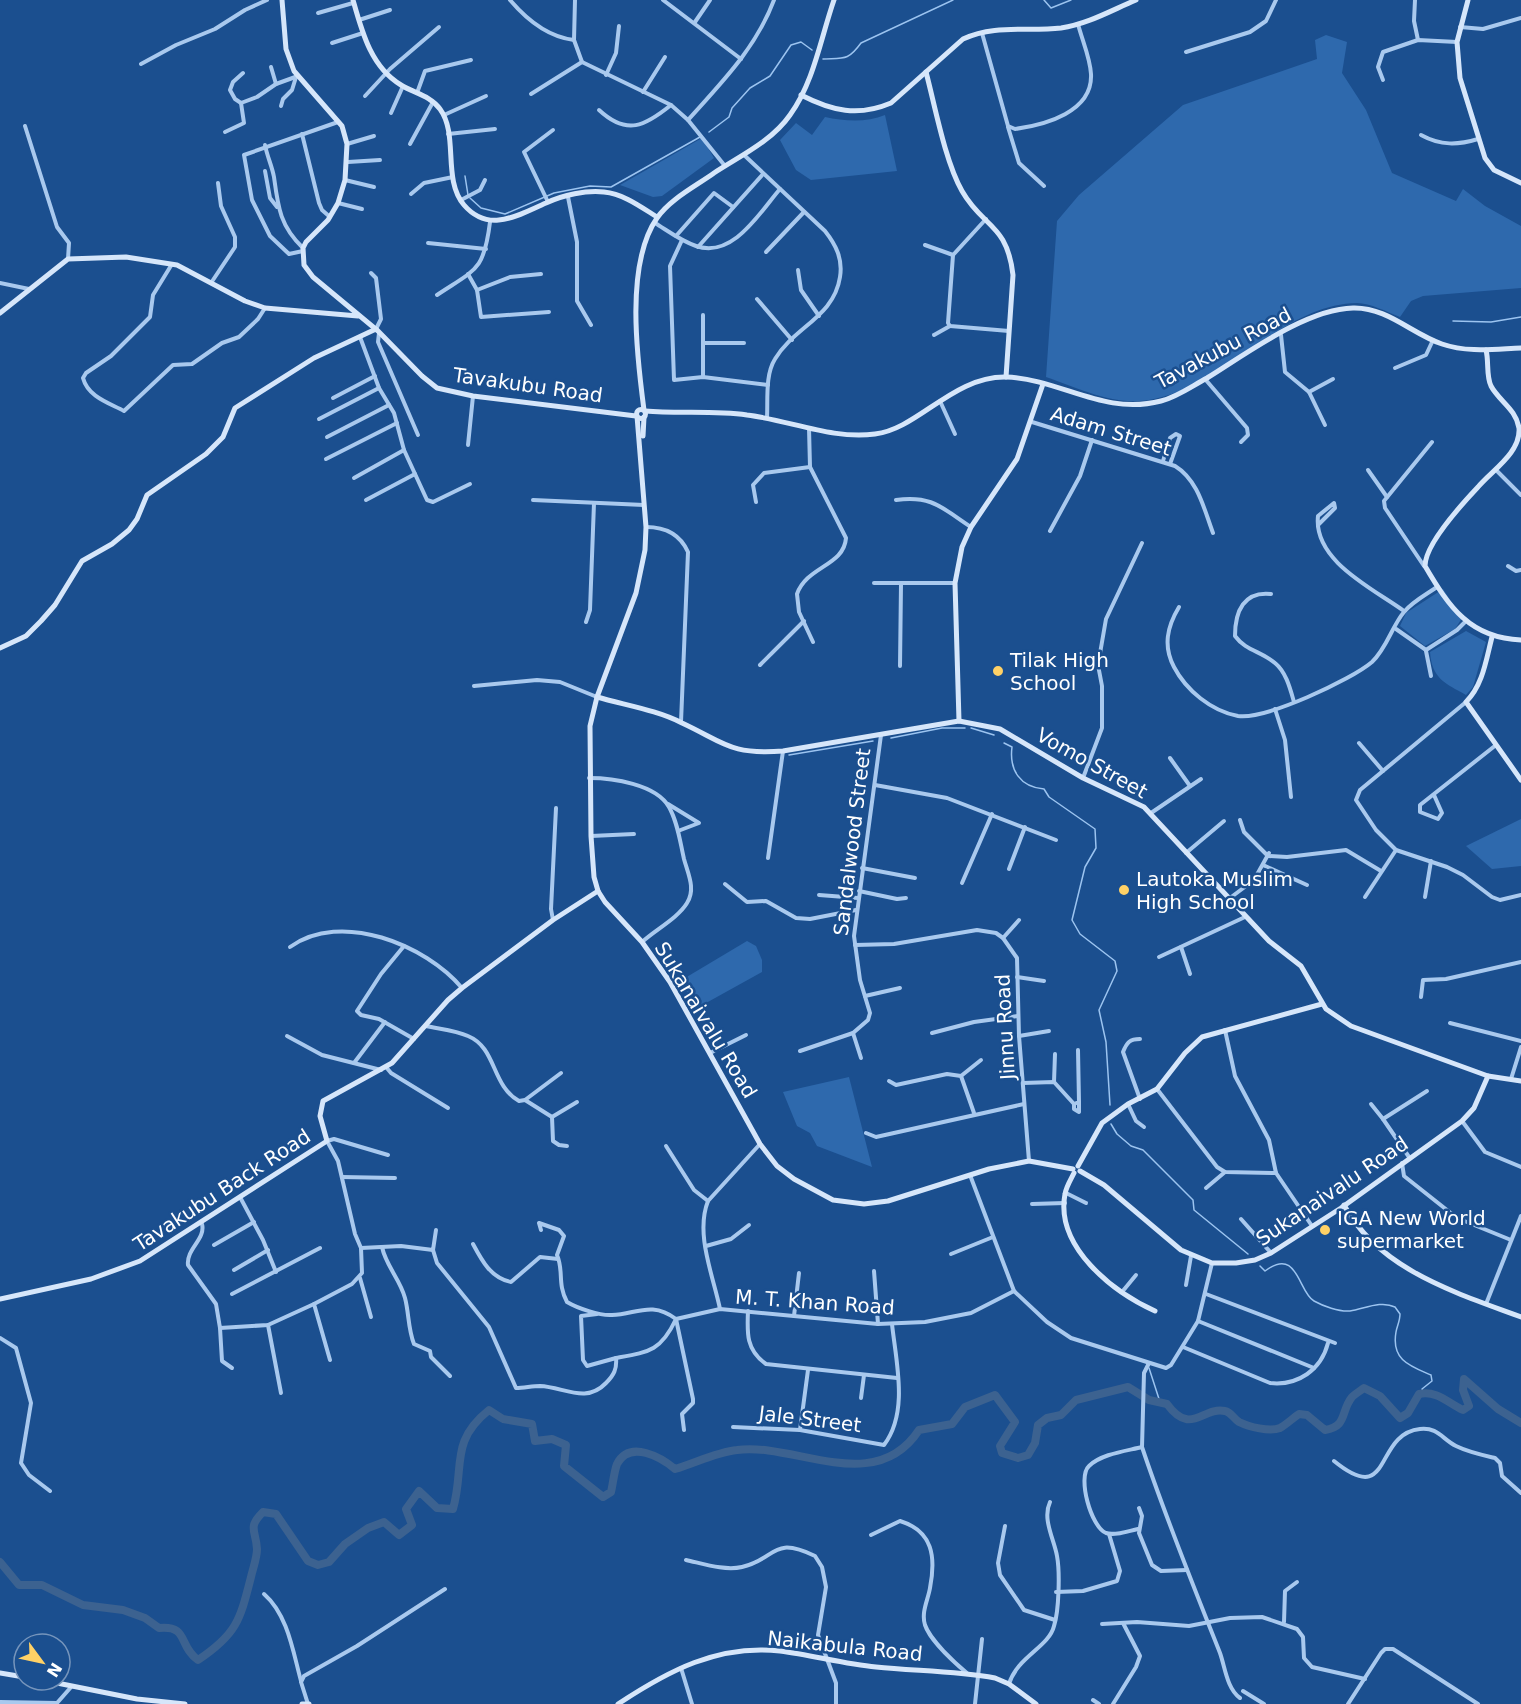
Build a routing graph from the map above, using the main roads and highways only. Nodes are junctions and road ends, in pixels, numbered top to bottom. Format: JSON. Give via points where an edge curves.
{"nodes":[{"id":1,"x":282,"y":0,"type":"edge"},
{"id":2,"x":834,"y":0,"type":"edge"},
{"id":3,"x":1136,"y":0,"type":"edge"},
{"id":4,"x":1468,"y":0,"type":"edge"},
{"id":5,"x":353,"y":2,"type":"edge"},
{"id":6,"x":926,"y":72,"type":"junction"},
{"id":7,"x":801,"y":95,"type":"junction"},
{"id":8,"x":1521,"y":183,"type":"edge"},
{"id":9,"x":656,"y":220,"type":"junction"},
{"id":10,"x":0,"y":313,"type":"edge"},
{"id":11,"x":359,"y":316,"type":"junction"},
{"id":12,"x":378,"y":331,"type":"junction"},
{"id":13,"x":1521,"y":348,"type":"edge"},
{"id":14,"x":1486,"y":350,"type":"junction"},
{"id":15,"x":1006,"y":377,"type":"junction"},
{"id":16,"x":1043,"y":384,"type":"junction"},
{"id":17,"x":641,"y":413,"type":"junction"},
{"id":18,"x":1492,"y":637,"type":"junction"},
{"id":19,"x":1521,"y":640,"type":"edge"},
{"id":20,"x":0,"y":648,"type":"edge"},
{"id":21,"x":597,"y":697,"type":"junction"},
{"id":22,"x":959,"y":721,"type":"junction"},
{"id":23,"x":1521,"y":780,"type":"edge"},
{"id":24,"x":598,"y":891,"type":"junction"},
{"id":25,"x":1322,"y":1004,"type":"junction"},
{"id":26,"x":1488,"y":1076,"type":"junction"},
{"id":27,"x":1521,"y":1081,"type":"edge"},
{"id":28,"x":1076,"y":1170,"type":"junction"},
{"id":29,"x":1344,"y":1206,"type":"junction"},
{"id":30,"x":0,"y":1299,"type":"edge"},
{"id":31,"x":1155,"y":1311,"type":"dead end"},
{"id":32,"x":1521,"y":1317,"type":"edge"},
{"id":33,"x":72,"y":1686,"type":"edge"},
{"id":34,"x":185,"y":1704,"type":"edge"},
{"id":35,"x":302,"y":1704,"type":"edge"},
{"id":36,"x":308,"y":1704,"type":"edge"},
{"id":37,"x":619,"y":1704,"type":"edge"},
{"id":38,"x":1036,"y":1704,"type":"edge"}],
"edges":[{"from":1,"to":11,"type":"main road","name":"Tavakubu Road","via":[[286,49],[297,76],[339,122],[347,144],[348,162],[338,203],[303,250],[304,265]]},
{"from":2,"to":7,"type":"main road","name":"Sukanaivalu Road"},
{"from":3,"to":6,"type":"main road","via":[[1061,28],[981,32],[963,39]]},
{"from":4,"to":8,"type":"main road","via":[[1457,42],[1460,78],[1485,158],[1494,170]]},
{"from":5,"to":9,"type":"main road","via":[[371,52],[386,74],[432,102],[444,115],[461,201],[476,216],[490,222],[511,219],[545,198],[606,192],[637,204]]},
{"from":6,"to":7,"type":"main road","via":[[891,103],[864,112],[841,111]]},
{"from":6,"to":15,"type":"main road","via":[[955,177],[963,192],[997,229],[1011,258]]},
{"from":7,"to":9,"type":"main road","name":"Sukanaivalu Road","via":[[777,130],[678,198]]},
{"from":9,"to":17,"type":"main road","name":"Sukanaivalu Road","via":[[639,260],[636,294]]},
{"from":10,"to":11,"type":"main road","via":[[68,259],[126,257],[172,263],[265,308]]},
{"from":11,"to":12,"type":"main road","name":"Tavakubu Road"},
{"from":12,"to":17,"type":"main road","name":"Tavakubu Road","via":[[431,384],[453,393]]},
{"from":12,"to":20,"type":"main road","via":[[314,358],[235,408],[223,437],[206,454],[147,495],[129,530],[82,561],[56,604],[26,636]]},
{"from":13,"to":14,"type":"main road","name":"Tavakubu Road"},
{"from":14,"to":16,"type":"main road","name":"Tavakubu Road","via":[[1473,351],[1433,340],[1380,313],[1353,308],[1309,319],[1163,400],[1139,405],[1104,403]]},
{"from":14,"to":18,"type":"main road","via":[[1492,387],[1511,408],[1520,429],[1512,453],[1478,486],[1427,550],[1425,566],[1465,621]]},
{"from":15,"to":16,"type":"main road","name":"Tavakubu Road"},
{"from":15,"to":17,"type":"main road","name":"Tavakubu Road","via":[[981,381],[939,400],[891,430],[876,434],[809,428],[718,411]]},
{"from":16,"to":22,"type":"main road","via":[[1017,459],[971,526],[962,547],[955,583]]},
{"from":17,"to":21,"type":"main road","name":"Sukanaivalu Road","via":[[646,527],[636,593]]},
{"from":18,"to":19,"type":"main road"},
{"from":18,"to":23,"type":"main road","via":[[1480,682],[1466,702]]},
{"from":21,"to":22,"type":"main road","name":"Vomo Street","via":[[681,722],[735,750],[755,753]]},
{"from":21,"to":24,"type":"main road","name":"Sukanaivalu Road","via":[[588,736],[592,862]]},
{"from":22,"to":25,"type":"main road","name":"Vomo Street","via":[[1000,729],[1083,778],[1137,802],[1245,917],[1301,966]]},
{"from":24,"to":28,"type":"main road","name":"Sukanaivalu Road","via":[[642,942],[680,998],[760,1144],[777,1166],[794,1179],[834,1200],[876,1204],[1029,1161]]},
{"from":24,"to":30,"type":"main road","name":"Tavakubu Back Road","via":[[462,988],[384,1069],[323,1101],[320,1116],[327,1141],[202,1224],[120,1271]]},
{"from":25,"to":26,"type":"main road","name":"Vomo Street","via":[[1352,1026]]},
{"from":25,"to":28,"type":"main road","via":[[1224,1030],[1195,1042],[1157,1089],[1102,1123]]},
{"from":26,"to":27,"type":"main road","name":"Vomo Street"},
{"from":26,"to":29,"type":"main road","name":"Sukanaivalu Road","via":[[1474,1108],[1462,1121]]},
{"from":28,"to":29,"type":"main road","name":"Sukanaivalu Road","via":[[1104,1185],[1191,1256],[1212,1263],[1255,1260]]},
{"from":28,"to":31,"type":"main road","via":[[1065,1193],[1065,1203],[1078,1249],[1101,1276],[1135,1302]]},
{"from":29,"to":32,"type":"main road","via":[[1351,1218],[1393,1259],[1440,1286]]},
{"from":33,"to":34,"type":"main road"},
{"from":35,"to":36,"type":"main road"},
{"from":37,"to":38,"type":"main road","name":"Naikabula Road","via":[[699,1659],[730,1652],[780,1651],[828,1661],[995,1678]]}]}
